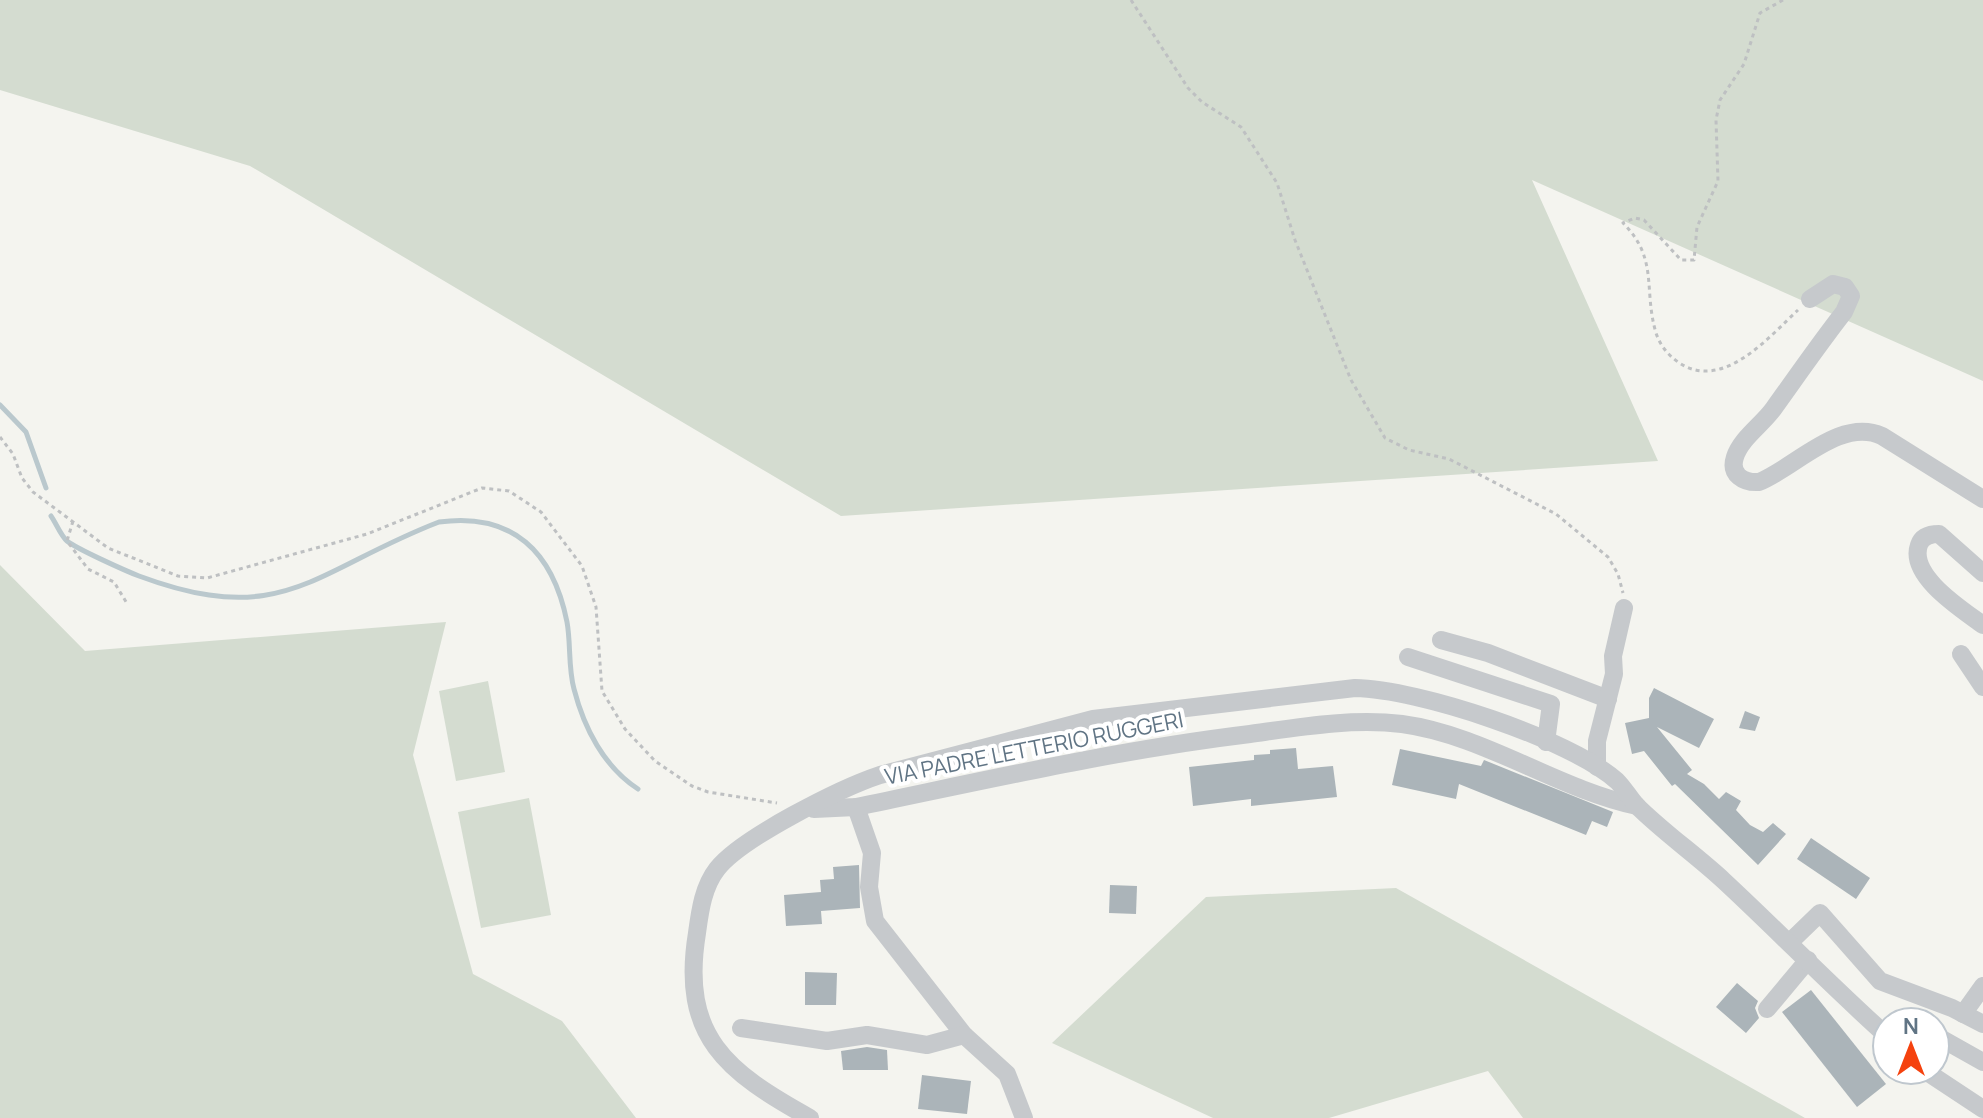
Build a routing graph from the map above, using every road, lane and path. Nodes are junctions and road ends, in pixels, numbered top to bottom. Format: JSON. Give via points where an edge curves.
{"nodes":[{"id":1,"x":1131,"y":0,"type":"edge"},
{"id":2,"x":1783,"y":0,"type":"edge"},
{"id":3,"x":1810,"y":299,"type":"joint"},
{"id":4,"x":0,"y":437,"type":"edge"},
{"id":5,"x":1983,"y":499,"type":"edge"},
{"id":6,"x":73,"y":521,"type":"junction"},
{"id":7,"x":1983,"y":573,"type":"edge"},
{"id":8,"x":128,"y":605,"type":"dead end"},
{"id":9,"x":1624,"y":608,"type":"joint"},
{"id":10,"x":1983,"y":625,"type":"edge"},
{"id":11,"x":1441,"y":640,"type":"dead end"},
{"id":12,"x":1961,"y":654,"type":"dead end"},
{"id":13,"x":1408,"y":657,"type":"dead end"},
{"id":14,"x":1983,"y":687,"type":"edge"},
{"id":15,"x":1285,"y":695,"type":"junction"},
{"id":16,"x":1608,"y":699,"type":"junction"},
{"id":17,"x":1289,"y":729,"type":"junction"},
{"id":18,"x":1030,"y":735,"type":"junction"},
{"id":19,"x":1546,"y":742,"type":"junction"},
{"id":20,"x":1597,"y":767,"type":"junction"},
{"id":21,"x":1039,"y":769,"type":"junction"},
{"id":22,"x":779,"y":804,"type":"dead end"},
{"id":23,"x":1637,"y":806,"type":"junction"},
{"id":24,"x":856,"y":807,"type":"junction"},
{"id":25,"x":808,"y":810,"type":"junction"},
{"id":26,"x":1790,"y":942,"type":"junction"},
{"id":27,"x":1808,"y":960,"type":"junction"},
{"id":28,"x":1880,"y":981,"type":"junction"},
{"id":29,"x":1982,"y":990,"type":"edge"},
{"id":30,"x":1767,"y":1009,"type":"dead end"},
{"id":31,"x":1859,"y":1011,"type":"junction"},
{"id":32,"x":1963,"y":1014,"type":"junction"},
{"id":33,"x":1871,"y":1022,"type":"edge"},
{"id":34,"x":1983,"y":1024,"type":"edge"},
{"id":35,"x":741,"y":1028,"type":"dead end"},
{"id":36,"x":964,"y":1035,"type":"junction"},
{"id":37,"x":1951,"y":1044,"type":"edge"},
{"id":38,"x":1983,"y":1062,"type":"edge"},
{"id":39,"x":1948,"y":1086,"type":"edge"},
{"id":40,"x":1983,"y":1109,"type":"edge"},
{"id":41,"x":810,"y":1118,"type":"edge"},
{"id":42,"x":1024,"y":1118,"type":"edge"}],
"edges":[{"from":1,"to":9,"type":"path","via":[[1188,88],[1241,127],[1273,175],[1351,380],[1385,438],[1449,459],[1556,514],[1613,564]]},
{"from":2,"to":3,"type":"path","via":[[1760,13],[1744,64],[1722,93],[1716,120],[1718,181],[1697,227],[1694,260],[1681,260],[1644,220],[1623,223],[1646,254],[1659,341],[1683,365],[1717,369],[1737,363]]},
{"from":3,"to":5,"type":"street","via":[[1833,284],[1845,287],[1851,296],[1736,453],[1737,475],[1759,482],[1841,436],[1868,431]]},
{"from":4,"to":6,"type":"path","via":[[33,492]]},
{"from":6,"to":8,"type":"path","via":[[67,541],[88,569],[114,582]]},
{"from":6,"to":22,"type":"path","via":[[108,548],[154,569],[207,578],[367,534],[482,488],[509,491],[541,512],[582,566],[596,607],[602,691],[625,729],[655,761],[692,786]]},
{"from":7,"to":10,"type":"street","via":[[1939,534],[1919,544],[1917,555],[1929,580]]},
{"from":9,"to":16,"type":"street"},
{"from":11,"to":16,"type":"street"},
{"from":12,"to":14,"type":"street"},
{"from":13,"to":19,"type":"street","via":[[1551,704]]},
{"from":15,"to":17,"type":"street"},
{"from":15,"to":18,"type":"street","name":"VIA PADRE LETTERIO RUGGERI","via":[[1093,719]]},
{"from":15,"to":19,"type":"street","name":"VIA PADRE LETTERIO RUGGERI","via":[[1355,688],[1396,691]]},
{"from":16,"to":20,"type":"street","via":[[1597,741]]},
{"from":17,"to":21,"type":"street","name":"VIA PADRE LETTERIO RUGGERI","via":[[1143,747]]},
{"from":17,"to":23,"type":"street","name":"VIA PADRE LETTERIO RUGGERI","via":[[1342,723],[1421,728]]},
{"from":18,"to":21,"type":"street"},
{"from":18,"to":25,"type":"street","name":"VIA PADRE LETTERIO RUGGERI","via":[[866,779]]},
{"from":19,"to":20,"type":"street","name":"VIA PADRE LETTERIO RUGGERI"},
{"from":20,"to":23,"type":"street","name":"VIA PADRE LETTERIO RUGGERI"},
{"from":21,"to":24,"type":"street","name":"VIA PADRE LETTERIO RUGGERI"},
{"from":23,"to":26,"type":"street","name":"VIA PADRE LETTERIO RUGGERI"},
{"from":24,"to":25,"type":"street","name":"VIA PADRE LETTERIO RUGGERI"},
{"from":24,"to":36,"type":"street","via":[[872,853],[869,887],[875,921]]},
{"from":25,"to":41,"type":"street","name":"VIA PADRE LETTERIO RUGGERI","via":[[748,843],[717,869],[701,907],[692,974],[701,1020],[719,1052],[753,1086]]},
{"from":26,"to":27,"type":"street","name":"VIA PADRE LETTERIO RUGGERI"},
{"from":26,"to":28,"type":"street","via":[[1820,913]]},
{"from":27,"to":30,"type":"street"},
{"from":27,"to":31,"type":"street","name":"VIA PADRE LETTERIO RUGGERI"},
{"from":28,"to":31,"type":"street"},
{"from":28,"to":32,"type":"street"},
{"from":29,"to":32,"type":"street"},
{"from":31,"to":33,"type":"street","name":"VIA PADRE LETTERIO RUGGERI"},
{"from":32,"to":34,"type":"street"},
{"from":35,"to":36,"type":"street","via":[[827,1041],[867,1035],[927,1045]]},
{"from":36,"to":42,"type":"street","via":[[1007,1074]]},
{"from":37,"to":38,"type":"street"},
{"from":39,"to":40,"type":"street"}]}
